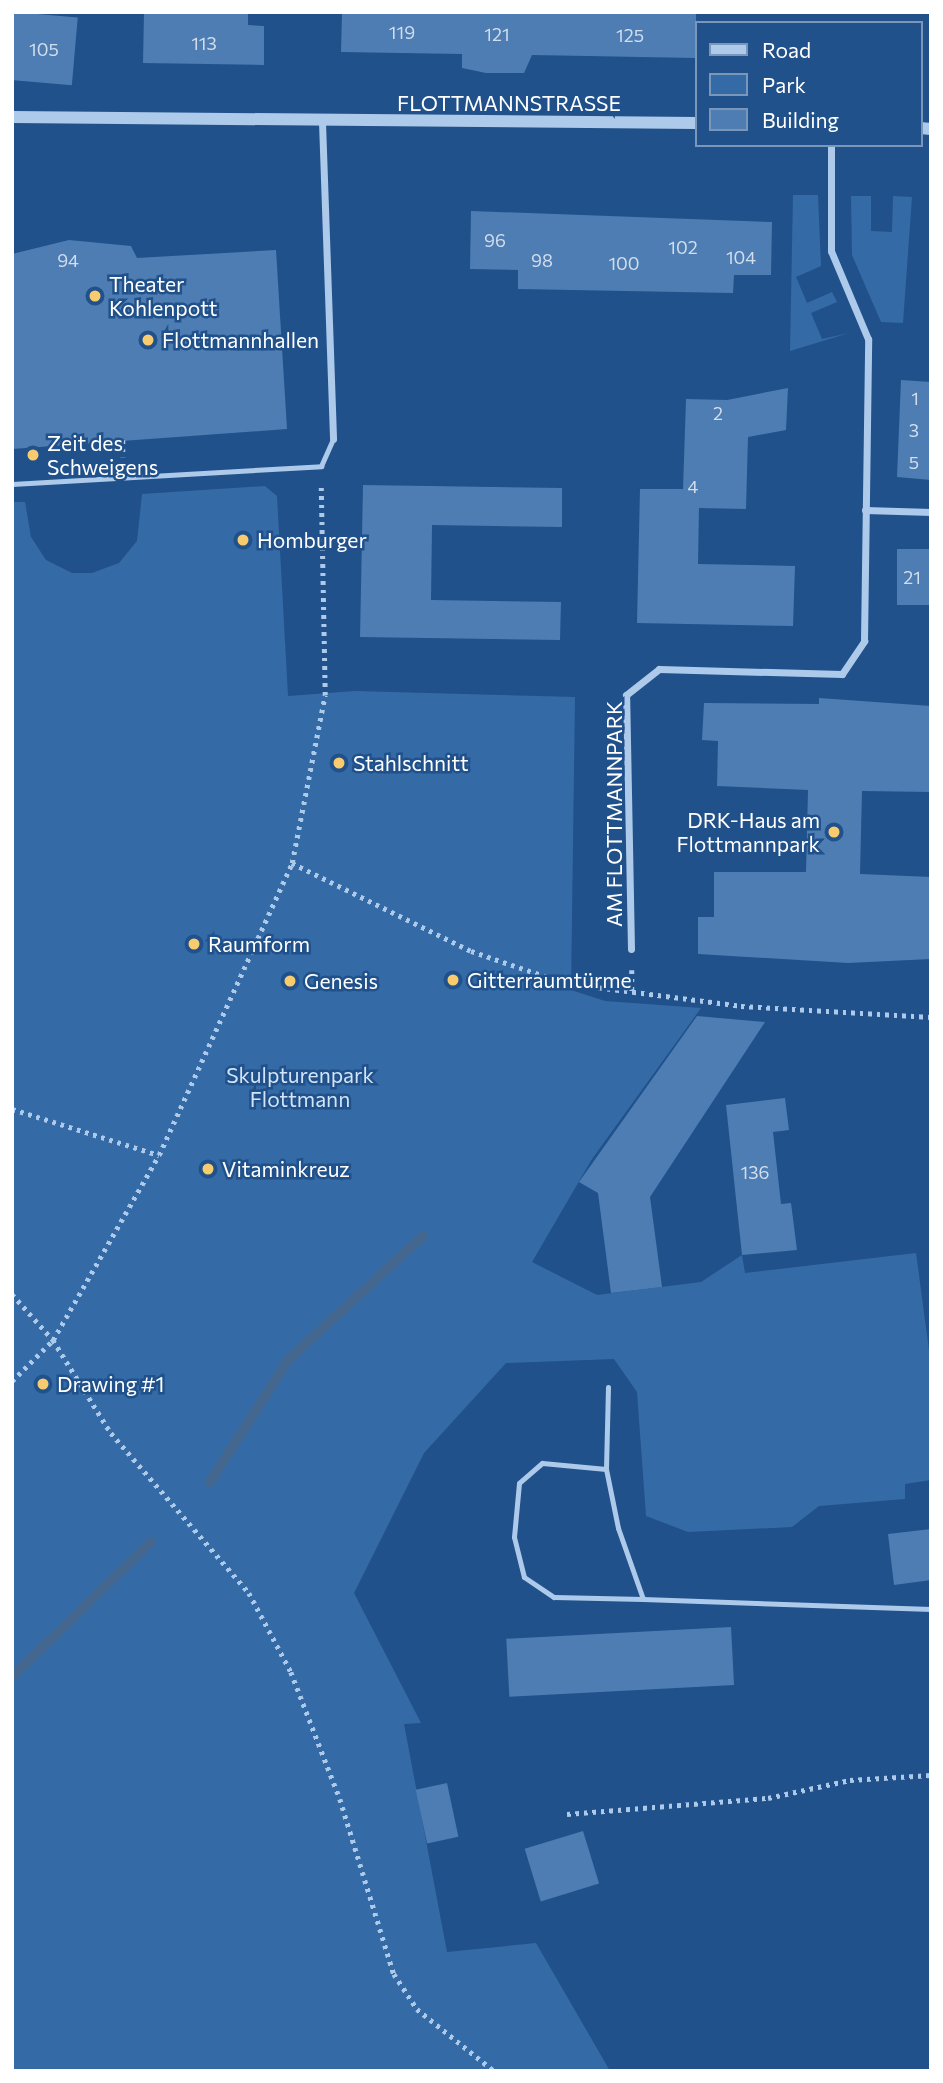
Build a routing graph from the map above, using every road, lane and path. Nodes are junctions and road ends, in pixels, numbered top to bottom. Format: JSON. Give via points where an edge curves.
{"nodes":[{"id":1,"x":12,"y":117,"type":"edge"},
{"id":2,"x":322,"y":122,"type":"junction"},
{"id":3,"x":694,"y":123,"type":"edge"},
{"id":4,"x":831,"y":147,"type":"edge"},
{"id":5,"x":332,"y":439,"type":"joint"},
{"id":6,"x":321,"y":466,"type":"junction"},
{"id":7,"x":12,"y":484,"type":"edge"},
{"id":8,"x":865,"y":510,"type":"junction"},
{"id":9,"x":931,"y":512,"type":"edge"},
{"id":10,"x":292,"y":863,"type":"junction"},
{"id":11,"x":631,"y":948,"type":"dead end"},
{"id":12,"x":931,"y":1017,"type":"edge"},
{"id":13,"x":12,"y":1108,"type":"edge"},
{"id":14,"x":159,"y":1155,"type":"junction"},
{"id":15,"x":12,"y":1294,"type":"edge"},
{"id":16,"x":53,"y":1340,"type":"junction"},
{"id":17,"x":12,"y":1381,"type":"edge"},
{"id":18,"x":608,"y":1387,"type":"dead end"},
{"id":19,"x":606,"y":1469,"type":"junction"},
{"id":20,"x":643,"y":1599,"type":"junction"},
{"id":21,"x":931,"y":1609,"type":"edge"},
{"id":22,"x":931,"y":1775,"type":"edge"},
{"id":23,"x":567,"y":1814,"type":"dead end"},
{"id":24,"x":494,"y":2071,"type":"edge"}],
"edges":[{"from":1,"to":2,"type":"street","name":"FLOTTMANNSTRASSE"},
{"from":2,"to":3,"type":"street","name":"FLOTTMANNSTRASSE"},
{"from":2,"to":5,"type":"street"},
{"from":4,"to":8,"type":"street","name":"AM FLOTTMANNPARK","via":[[831,251],[868,339]]},
{"from":5,"to":6,"type":"lane"},
{"from":6,"to":7,"type":"lane"},
{"from":6,"to":10,"type":"path","via":[[325,695]]},
{"from":8,"to":9,"type":"street"},
{"from":8,"to":11,"type":"street","name":"AM FLOTTMANNPARK","via":[[864,641],[842,674],[659,669],[626,695]]},
{"from":10,"to":12,"type":"path","via":[[471,951],[565,983],[741,1006]]},
{"from":10,"to":14,"type":"path"},
{"from":13,"to":14,"type":"path"},
{"from":14,"to":16,"type":"path"},
{"from":15,"to":16,"type":"path"},
{"from":16,"to":17,"type":"path"},
{"from":16,"to":24,"type":"path","via":[[111,1433],[249,1593],[291,1672],[340,1799],[394,1974],[417,2009]]},
{"from":18,"to":19,"type":"lane"},
{"from":19,"to":20,"type":"lane","via":[[618,1528]]},
{"from":19,"to":20,"type":"lane","via":[[542,1463],[519,1483],[514,1537],[524,1577],[554,1597]]},
{"from":20,"to":21,"type":"lane"},
{"from":22,"to":23,"type":"path","via":[[850,1780],[768,1798]]}]}
